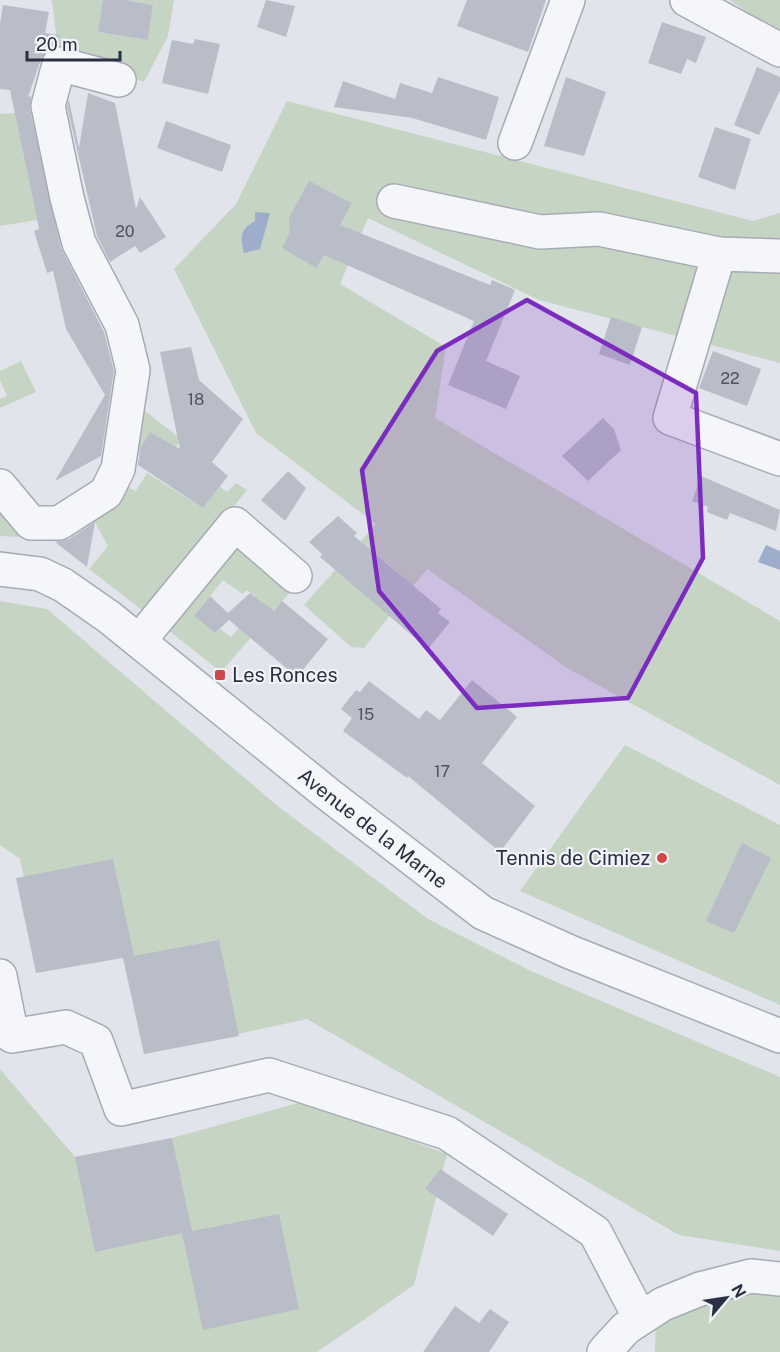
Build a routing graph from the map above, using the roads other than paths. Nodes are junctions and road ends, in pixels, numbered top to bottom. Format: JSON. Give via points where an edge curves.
{"nodes":[{"id":1,"x":568,"y":0,"type":"edge"},
{"id":2,"x":687,"y":0,"type":"edge"},
{"id":3,"x":780,"y":50,"type":"edge"},
{"id":4,"x":119,"y":80,"type":"dead end"},
{"id":5,"x":515,"y":143,"type":"dead end"},
{"id":6,"x":394,"y":201,"type":"dead end"},
{"id":7,"x":719,"y":254,"type":"junction"},
{"id":8,"x":780,"y":255,"type":"edge"},
{"id":9,"x":780,"y":459,"type":"edge"},
{"id":10,"x":0,"y":486,"type":"edge"},
{"id":11,"x":0,"y":569,"type":"edge"},
{"id":12,"x":295,"y":576,"type":"dead end"},
{"id":13,"x":139,"y":641,"type":"junction"},
{"id":14,"x":0,"y":976,"type":"edge"},
{"id":15,"x":780,"y":1036,"type":"edge"},
{"id":16,"x":780,"y":1279,"type":"edge"},
{"id":17,"x":640,"y":1318,"type":"junction"},
{"id":18,"x":604,"y":1352,"type":"edge"}],
"edges":[{"from":1,"to":5,"type":"street"},
{"from":2,"to":3,"type":"street"},
{"from":4,"to":10,"type":"street","via":[[59,64],[48,106],[79,243],[122,325],[134,370],[118,469],[106,493],[58,523],[31,523]]},
{"from":6,"to":7,"type":"street","via":[[540,232],[599,229]]},
{"from":7,"to":8,"type":"street"},
{"from":7,"to":9,"type":"street","via":[[670,418]]},
{"from":11,"to":13,"type":"street","name":"Avenue de la Marne","via":[[40,574],[63,585]]},
{"from":12,"to":13,"type":"street","via":[[235,524]]},
{"from":13,"to":15,"type":"street","name":"Avenue de la Marne","via":[[355,816],[483,913]]},
{"from":14,"to":17,"type":"street","via":[[12,1036],[66,1027],[96,1041],[121,1109],[269,1075],[447,1133],[595,1232]]},
{"from":16,"to":17,"type":"street","via":[[751,1276],[700,1289]]},
{"from":17,"to":18,"type":"street"}]}
